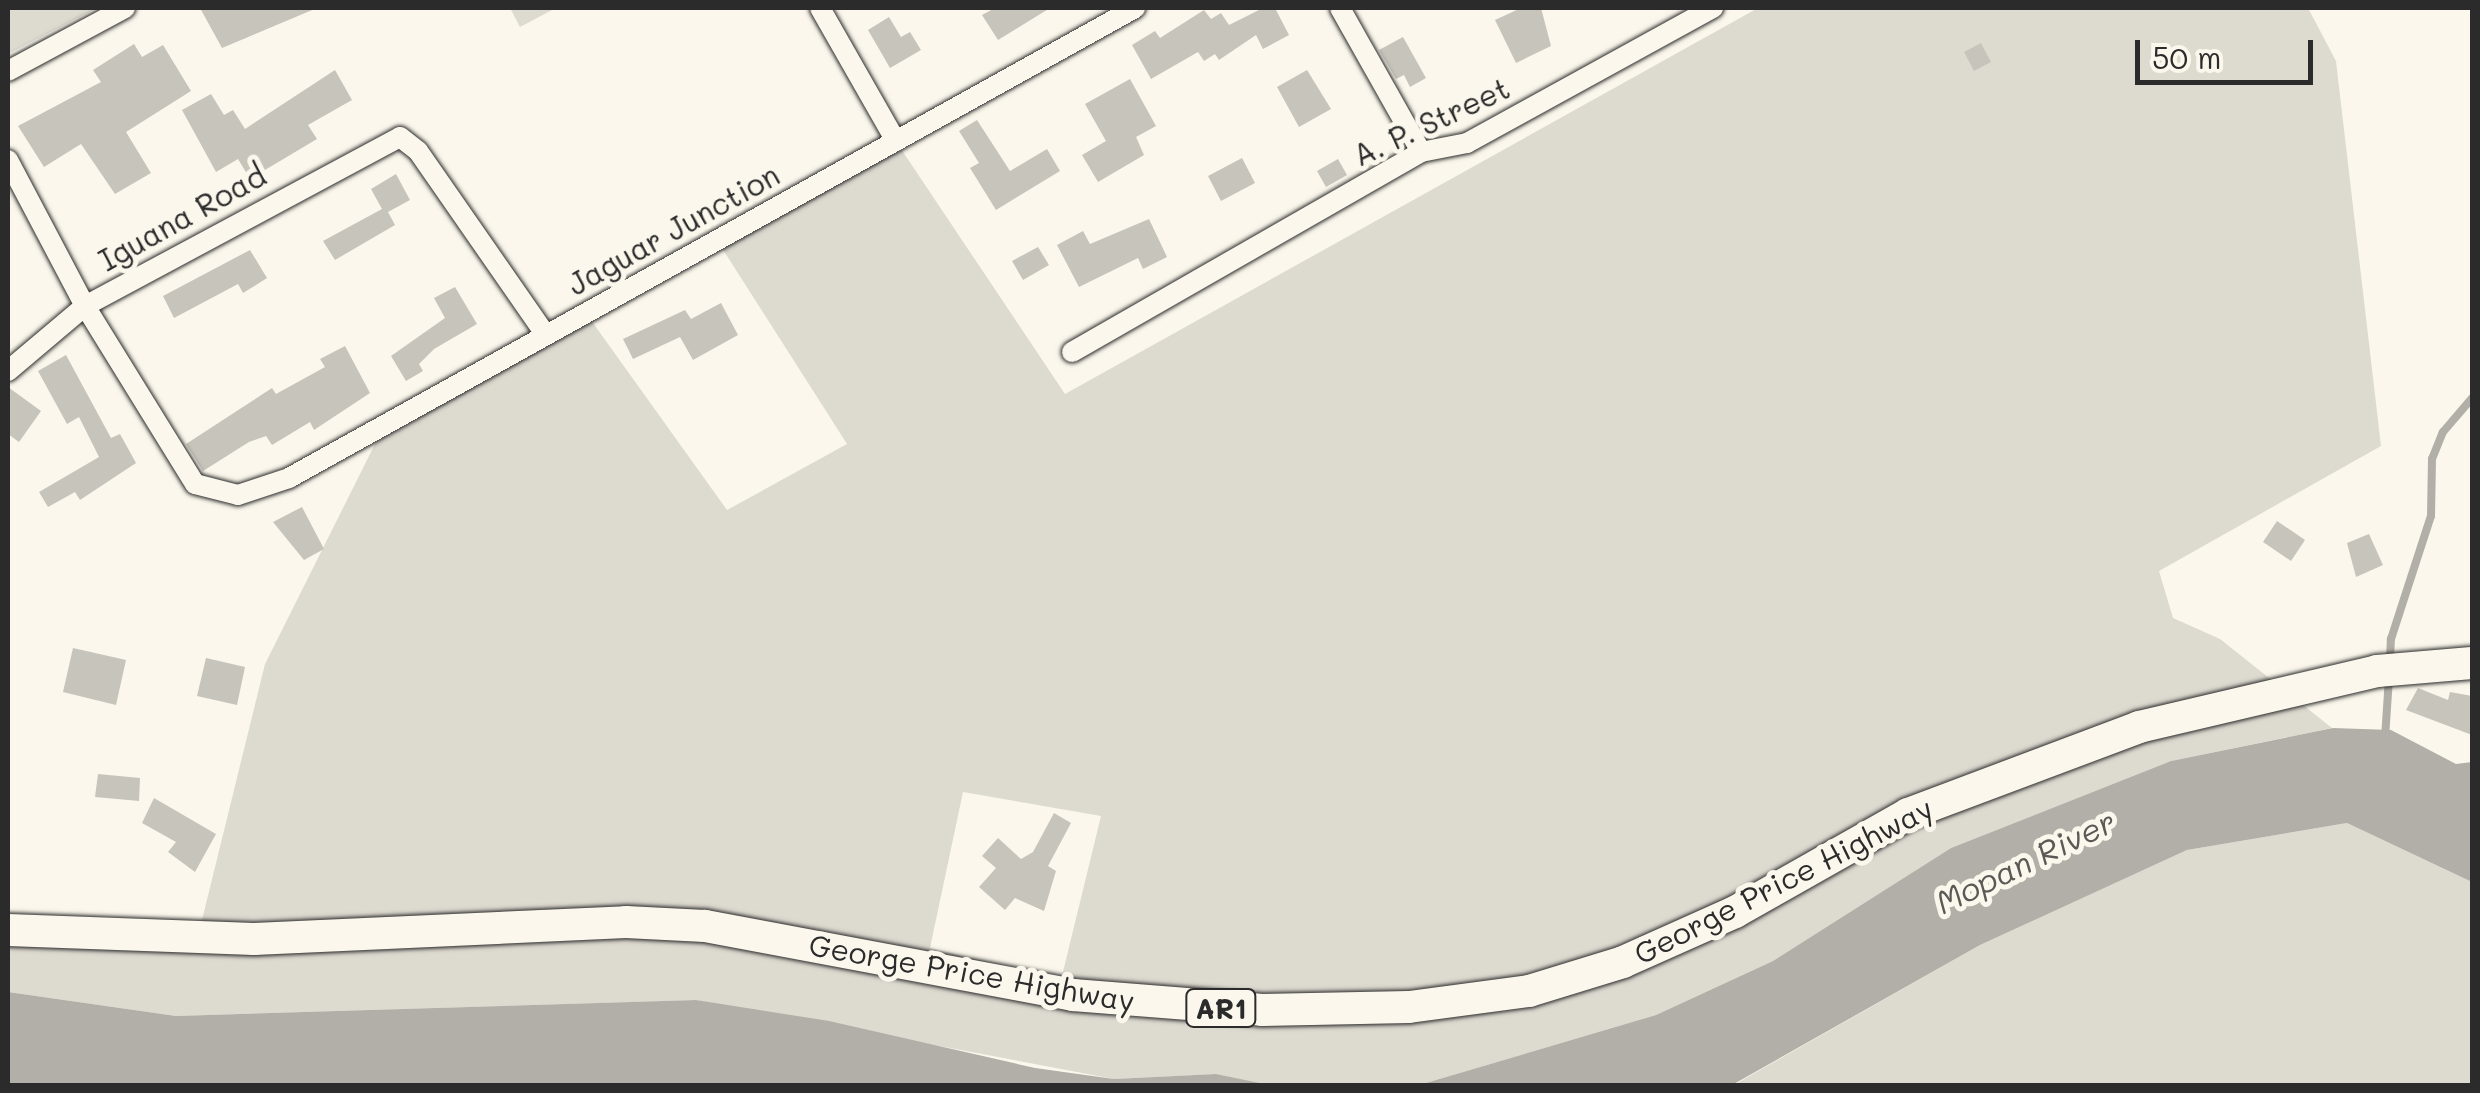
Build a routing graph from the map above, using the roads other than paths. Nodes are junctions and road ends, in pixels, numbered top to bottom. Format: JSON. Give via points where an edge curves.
{"nodes":[{"id":1,"x":125,"y":8,"type":"edge"},
{"id":2,"x":820,"y":8,"type":"edge"},
{"id":3,"x":1135,"y":8,"type":"edge"},
{"id":4,"x":1340,"y":8,"type":"edge"},
{"id":5,"x":1713,"y":8,"type":"edge"},
{"id":6,"x":8,"y":71,"type":"edge"},
{"id":7,"x":896,"y":141,"type":"junction"},
{"id":8,"x":1421,"y":152,"type":"junction"},
{"id":9,"x":8,"y":160,"type":"edge"},
{"id":10,"x":84,"y":306,"type":"junction"},
{"id":11,"x":546,"y":335,"type":"junction"},
{"id":12,"x":1072,"y":352,"type":"dead end"},
{"id":13,"x":8,"y":371,"type":"edge"},
{"id":14,"x":2472,"y":663,"type":"edge"},
{"id":15,"x":8,"y":930,"type":"edge"}],
"edges":[{"from":1,"to":6,"type":"street"},
{"from":2,"to":7,"type":"street"},
{"from":3,"to":7,"type":"street","name":"Jaguar Junction"},
{"from":4,"to":8,"type":"street"},
{"from":5,"to":8,"type":"street","name":"A. P. Street","via":[[1467,143]]},
{"from":7,"to":11,"type":"street","name":"Jaguar Junction"},
{"from":8,"to":12,"type":"street","name":"A. P. Street"},
{"from":9,"to":10,"type":"street"},
{"from":10,"to":11,"type":"street","name":"Jaguar Junction","via":[[195,484],[238,495],[288,478]]},
{"from":10,"to":11,"type":"street","name":"Iguana Road","via":[[400,136],[418,151]]},
{"from":10,"to":13,"type":"street","name":"Iguana Road"},
{"from":14,"to":15,"type":"highway","name":"George Price Highway","number":"AR1","via":[[2389,671],[2185,714],[2083,746],[1908,814],[1671,943],[1529,991],[1448,1003],[1262,1010],[1120,1000],[705,926],[626,922],[254,938]]}]}
